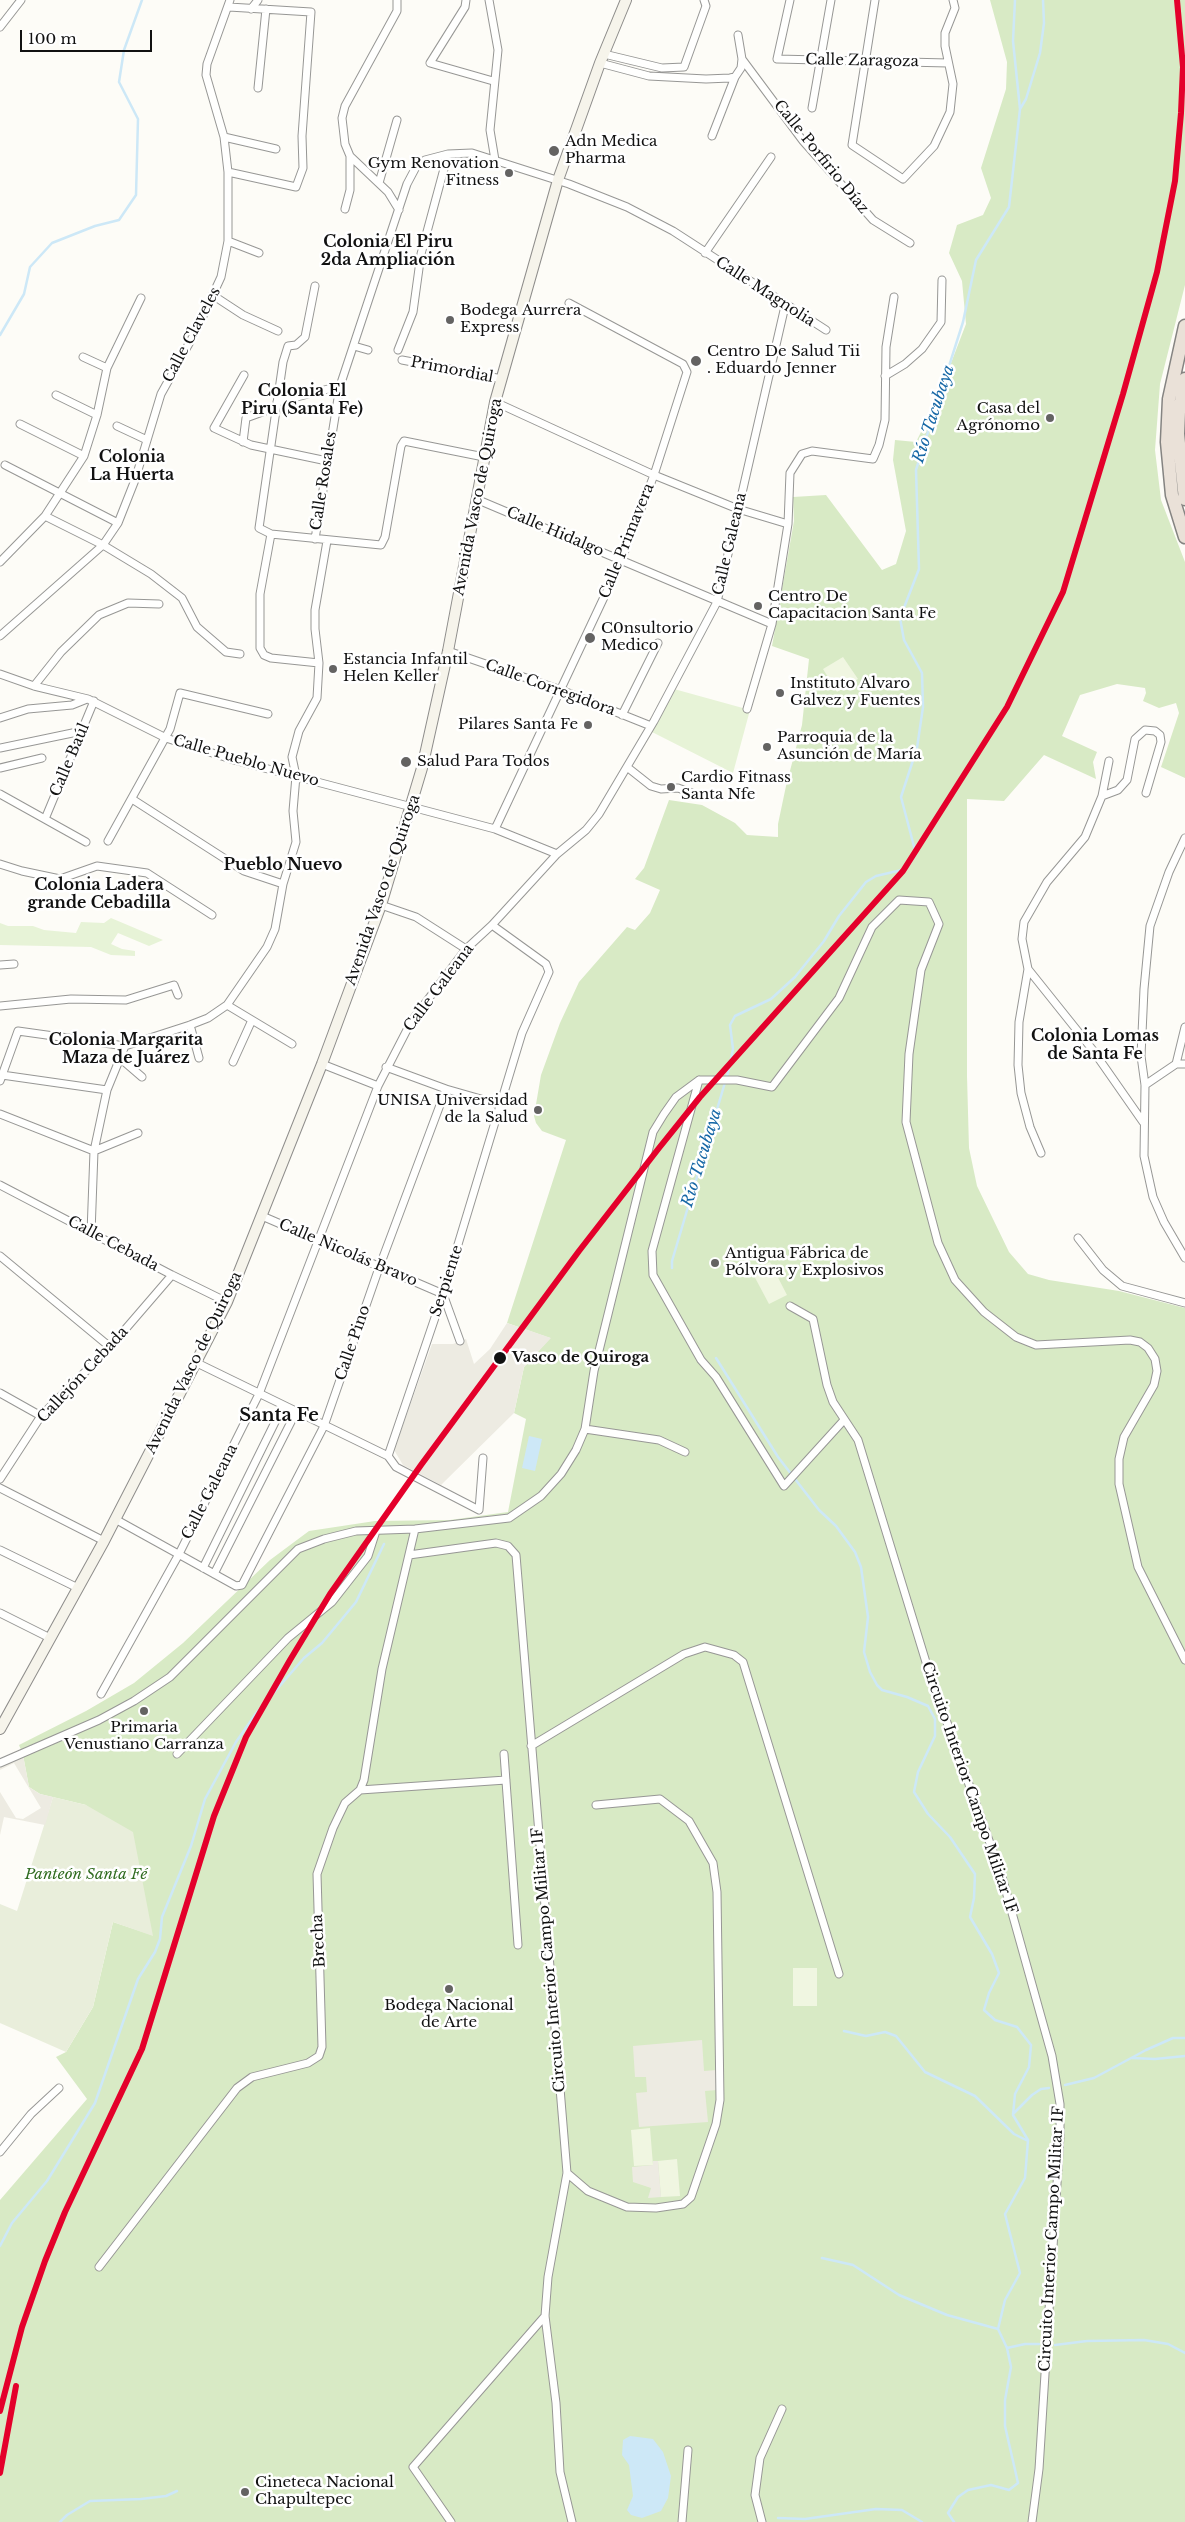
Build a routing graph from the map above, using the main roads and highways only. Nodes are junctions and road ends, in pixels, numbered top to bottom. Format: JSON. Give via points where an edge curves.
{"nodes":[{"id":1,"x":626,"y":0,"type":"edge"},
{"id":2,"x":1185,"y":326,"type":"edge"},
{"id":3,"x":1185,"y":379,"type":"edge"},
{"id":4,"x":1185,"y":499,"type":"edge"},
{"id":5,"x":1185,"y":537,"type":"edge"},
{"id":6,"x":2,"y":1721,"type":"edge"}],
"edges":[{"from":1,"to":6,"type":"main road","name":"Avenida Vasco de Quiroga","via":[[558,180],[495,402],[448,651],[412,807],[381,905],[227,1302],[104,1541]]},
{"from":2,"to":5,"type":"highway","via":[[1169,399],[1166,442],[1172,495]]},
{"from":3,"to":4,"type":"highway","via":[[1178,434]]}]}
